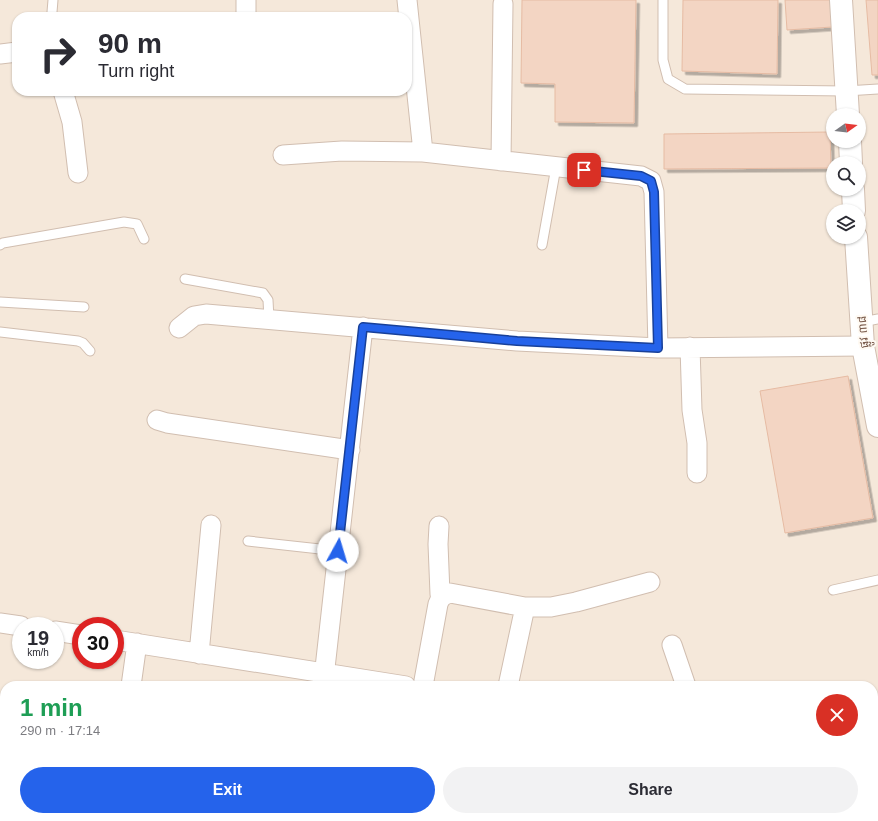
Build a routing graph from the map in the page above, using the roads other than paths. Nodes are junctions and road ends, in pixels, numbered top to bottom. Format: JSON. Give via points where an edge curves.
{"nodes":[{"id":1,"x":53,"y":0,"type":"edge"},
{"id":2,"x":246,"y":0,"type":"edge"},
{"id":3,"x":407,"y":0,"type":"edge"},
{"id":4,"x":663,"y":0,"type":"edge"},
{"id":5,"x":841,"y":0,"type":"edge"},
{"id":6,"x":503,"y":4,"type":"dead end"},
{"id":7,"x":52,"y":12,"type":"dead end"},
{"id":8,"x":246,"y":12,"type":"edge"},
{"id":9,"x":408,"y":12,"type":"edge"},
{"id":10,"x":412,"y":48,"type":"edge"},
{"id":11,"x":12,"y":53,"type":"edge"},
{"id":12,"x":0,"y":54,"type":"edge"},
{"id":13,"x":878,"y":89,"type":"edge"},
{"id":14,"x":846,"y":91,"type":"junction"},
{"id":15,"x":64,"y":96,"type":"edge"},
{"id":16,"x":847,"y":108,"type":"edge"},
{"id":17,"x":423,"y":152,"type":"junction"},
{"id":18,"x":283,"y":155,"type":"dead end"},
{"id":19,"x":501,"y":161,"type":"junction"},
{"id":20,"x":556,"y":167,"type":"junction"},
{"id":21,"x":78,"y":172,"type":"dead end"},
{"id":22,"x":144,"y":239,"type":"dead end"},
{"id":23,"x":857,"y":244,"type":"edge"},
{"id":24,"x":0,"y":245,"type":"edge"},
{"id":25,"x":542,"y":245,"type":"dead end"},
{"id":26,"x":185,"y":279,"type":"dead end"},
{"id":27,"x":0,"y":302,"type":"edge"},
{"id":28,"x":84,"y":307,"type":"dead end"},
{"id":29,"x":269,"y":319,"type":"junction"},
{"id":30,"x":870,"y":320,"type":"edge"},
{"id":31,"x":363,"y":327,"type":"junction"},
{"id":32,"x":179,"y":328,"type":"dead end"},
{"id":33,"x":0,"y":332,"type":"edge"},
{"id":34,"x":863,"y":346,"type":"junction"},
{"id":35,"x":690,"y":347,"type":"junction"},
{"id":36,"x":658,"y":348,"type":"junction"},
{"id":37,"x":90,"y":351,"type":"dead end"},
{"id":38,"x":156,"y":420,"type":"dead end"},
{"id":39,"x":878,"y":426,"type":"edge"},
{"id":40,"x":350,"y":450,"type":"junction"},
{"id":41,"x":697,"y":473,"type":"dead end"},
{"id":42,"x":211,"y":525,"type":"dead end"},
{"id":43,"x":439,"y":526,"type":"dead end"},
{"id":44,"x":248,"y":541,"type":"dead end"},
{"id":45,"x":338,"y":551,"type":"junction"},
{"id":46,"x":878,"y":580,"type":"edge"},
{"id":47,"x":650,"y":582,"type":"dead end"},
{"id":48,"x":833,"y":590,"type":"dead end"},
{"id":49,"x":443,"y":596,"type":"junction"},
{"id":50,"x":525,"y":607,"type":"junction"},
{"id":51,"x":0,"y":623,"type":"edge"},
{"id":52,"x":12,"y":625,"type":"edge"},
{"id":53,"x":124,"y":642,"type":"edge"},
{"id":54,"x":137,"y":644,"type":"junction"},
{"id":55,"x":672,"y":645,"type":"dead end"},
{"id":56,"x":199,"y":654,"type":"junction"},
{"id":57,"x":324,"y":680,"type":"edge"},
{"id":58,"x":132,"y":681,"type":"edge"},
{"id":59,"x":338,"y":681,"type":"edge"},
{"id":60,"x":424,"y":681,"type":"edge"},
{"id":61,"x":509,"y":681,"type":"edge"},
{"id":62,"x":684,"y":681,"type":"edge"}],
"edges":[{"from":1,"to":7,"type":"lane"},
{"from":2,"to":8,"type":"street"},
{"from":3,"to":9,"type":"street"},
{"from":4,"to":14,"type":"lane","via":[[663,60],[668,79],[685,88]]},
{"from":5,"to":14,"type":"street"},
{"from":6,"to":19,"type":"street"},
{"from":10,"to":17,"type":"street"},
{"from":11,"to":12,"type":"street"},
{"from":13,"to":14,"type":"lane"},
{"from":14,"to":16,"type":"street"},
{"from":15,"to":21,"type":"street","via":[[72,122]]},
{"from":17,"to":18,"type":"street","via":[[342,151]]},
{"from":17,"to":19,"type":"street"},
{"from":19,"to":20,"type":"street"},
{"from":20,"to":25,"type":"lane"},
{"from":20,"to":36,"type":"street","via":[[641,176],[651,181],[654,192]]},
{"from":22,"to":24,"type":"lane","via":[[136,224],[124,222]]},
{"from":23,"to":30,"type":"street","name":"ផ្លូវ ៣៨"},
{"from":26,"to":29,"type":"lane","via":[[263,293],[268,300]]},
{"from":27,"to":28,"type":"lane"},
{"from":29,"to":31,"type":"street"},
{"from":29,"to":32,"type":"street","via":[[198,314]]},
{"from":30,"to":34,"type":"street","name":"ផ្លូវ ៣៨"},
{"from":31,"to":36,"type":"street","via":[[517,341]]},
{"from":31,"to":40,"type":"street"},
{"from":33,"to":37,"type":"lane","via":[[78,341]]},
{"from":34,"to":35,"type":"street"},
{"from":34,"to":39,"type":"street","name":"ផ្លូវ ៣៨"},
{"from":35,"to":36,"type":"street"},
{"from":35,"to":41,"type":"street"},
{"from":38,"to":40,"type":"street"},
{"from":40,"to":45,"type":"street"},
{"from":42,"to":56,"type":"street"},
{"from":43,"to":49,"type":"street","via":[[440,594]]},
{"from":44,"to":45,"type":"lane"},
{"from":45,"to":57,"type":"street"},
{"from":46,"to":48,"type":"lane"},
{"from":47,"to":50,"type":"street","via":[[551,607]]},
{"from":49,"to":50,"type":"street","via":[[450,593]]},
{"from":49,"to":60,"type":"street","via":[[438,604]]},
{"from":50,"to":61,"type":"street"},
{"from":51,"to":52,"type":"street"},
{"from":53,"to":54,"type":"street"},
{"from":54,"to":56,"type":"street"},
{"from":54,"to":58,"type":"street"},
{"from":55,"to":62,"type":"street"},
{"from":56,"to":57,"type":"street"},
{"from":57,"to":59,"type":"street"}]}
